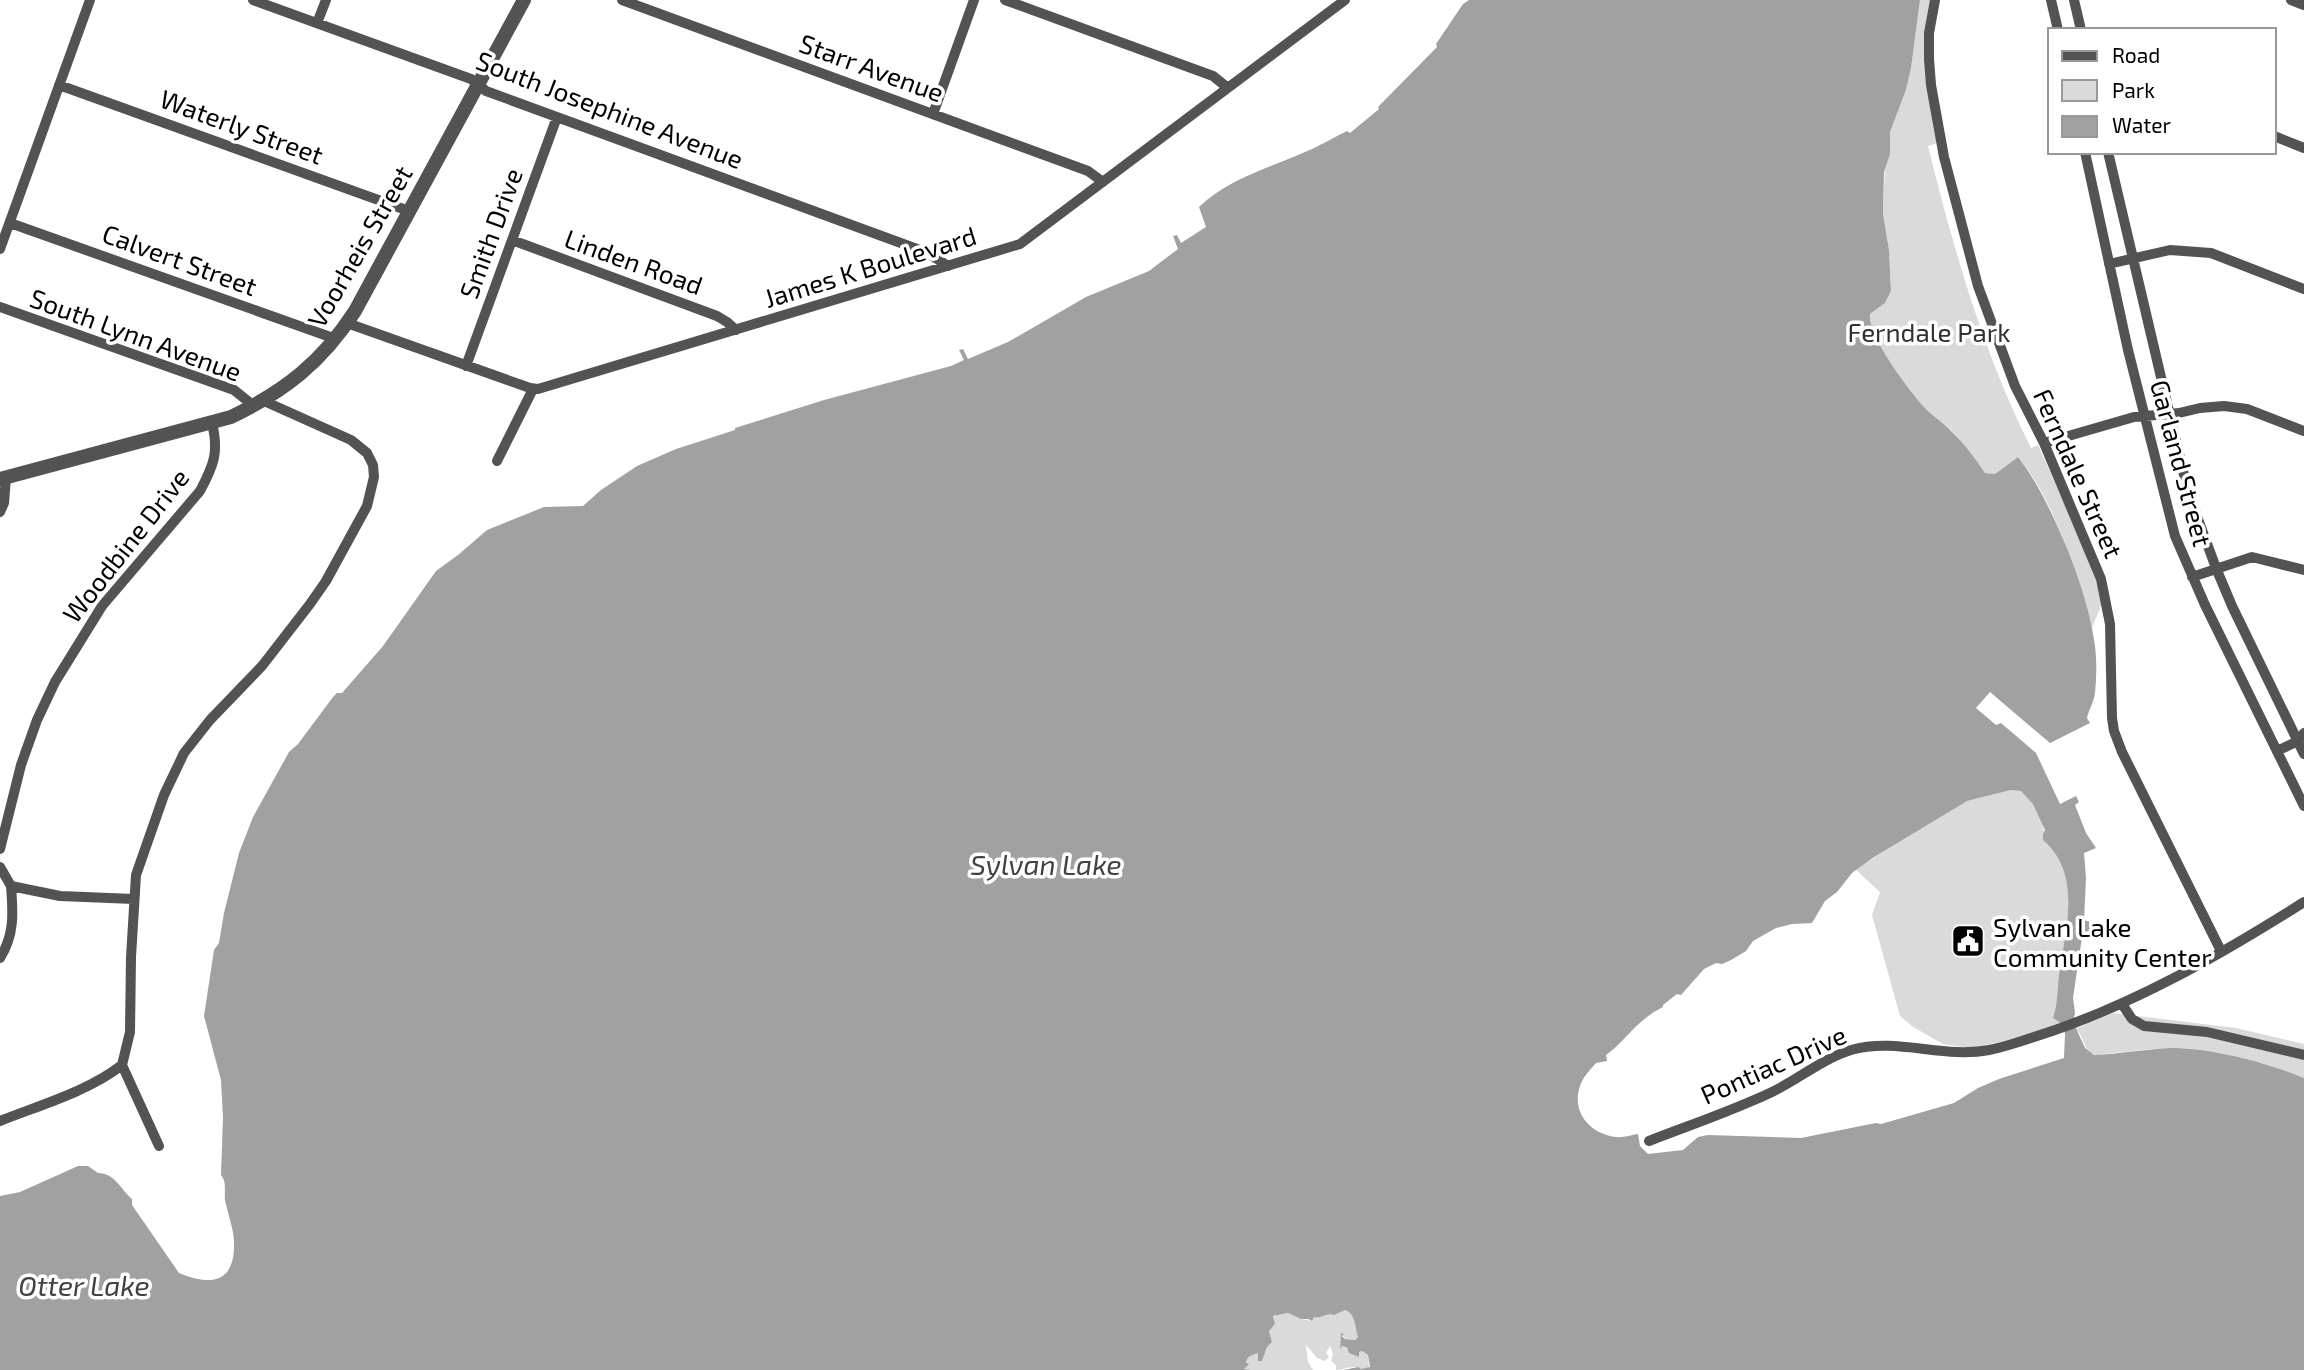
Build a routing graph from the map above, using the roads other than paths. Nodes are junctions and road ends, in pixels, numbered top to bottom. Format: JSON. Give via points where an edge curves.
{"nodes":[{"id":1,"x":90,"y":0,"type":"edge"},
{"id":2,"x":254,"y":0,"type":"edge"},
{"id":3,"x":326,"y":0,"type":"edge"},
{"id":4,"x":524,"y":0,"type":"edge"},
{"id":5,"x":622,"y":0,"type":"edge"},
{"id":6,"x":974,"y":0,"type":"edge"},
{"id":7,"x":1006,"y":0,"type":"edge"},
{"id":8,"x":1345,"y":0,"type":"edge"},
{"id":9,"x":1935,"y":0,"type":"edge"},
{"id":10,"x":2051,"y":0,"type":"edge"},
{"id":11,"x":2074,"y":0,"type":"edge"},
{"id":12,"x":2291,"y":0,"type":"edge"},
{"id":13,"x":2304,"y":5,"type":"edge"},
{"id":14,"x":317,"y":23,"type":"junction"},
{"id":15,"x":2058,"y":28,"type":"edge"},
{"id":16,"x":2081,"y":28,"type":"edge"},
{"id":17,"x":59,"y":85,"type":"junction"},
{"id":18,"x":478,"y":85,"type":"junction"},
{"id":19,"x":1228,"y":88,"type":"junction"},
{"id":20,"x":933,"y":114,"type":"junction"},
{"id":21,"x":557,"y":117,"type":"junction"},
{"id":22,"x":2276,"y":137,"type":"edge"},
{"id":23,"x":2304,"y":148,"type":"edge"},
{"id":24,"x":2085,"y":154,"type":"edge"},
{"id":25,"x":2108,"y":154,"type":"edge"},
{"id":26,"x":1103,"y":182,"type":"junction"},
{"id":27,"x":410,"y":211,"type":"junction"},
{"id":28,"x":10,"y":222,"type":"junction"},
{"id":29,"x":512,"y":240,"type":"junction"},
{"id":30,"x":0,"y":249,"type":"edge"},
{"id":31,"x":2132,"y":259,"type":"junction"},
{"id":32,"x":2109,"y":264,"type":"junction"},
{"id":33,"x":948,"y":267,"type":"junction"},
{"id":34,"x":2304,"y":289,"type":"edge"},
{"id":35,"x":0,"y":307,"type":"edge"},
{"id":36,"x":347,"y":323,"type":"junction"},
{"id":37,"x":736,"y":330,"type":"junction"},
{"id":38,"x":336,"y":339,"type":"junction"},
{"id":39,"x":466,"y":366,"type":"junction"},
{"id":40,"x":533,"y":388,"type":"junction"},
{"id":41,"x":259,"y":403,"type":"junction"},
{"id":42,"x":2169,"y":414,"type":"junction"},
{"id":43,"x":2144,"y":416,"type":"junction"},
{"id":44,"x":212,"y":423,"type":"junction"},
{"id":45,"x":2304,"y":431,"type":"edge"},
{"id":46,"x":2044,"y":443,"type":"junction"},
{"id":47,"x":497,"y":461,"type":"dead end"},
{"id":48,"x":3,"y":478,"type":"edge"},
{"id":49,"x":0,"y":512,"type":"edge"},
{"id":50,"x":2216,"y":568,"type":"junction"},
{"id":51,"x":2304,"y":570,"type":"edge"},
{"id":52,"x":2192,"y":577,"type":"junction"},
{"id":53,"x":2301,"y":737,"type":"edge"},
{"id":54,"x":2277,"y":751,"type":"junction"},
{"id":55,"x":2304,"y":754,"type":"edge"},
{"id":56,"x":2304,"y":806,"type":"edge"},
{"id":57,"x":0,"y":849,"type":"edge"},
{"id":58,"x":0,"y":867,"type":"edge"},
{"id":59,"x":10,"y":886,"type":"junction"},
{"id":60,"x":134,"y":899,"type":"junction"},
{"id":61,"x":2304,"y":902,"type":"edge"},
{"id":62,"x":2221,"y":951,"type":"junction"},
{"id":63,"x":0,"y":958,"type":"edge"},
{"id":64,"x":2122,"y":1004,"type":"junction"},
{"id":65,"x":2304,"y":1055,"type":"edge"},
{"id":66,"x":122,"y":1065,"type":"junction"},
{"id":67,"x":0,"y":1121,"type":"edge"},
{"id":68,"x":1649,"y":1141,"type":"dead end"},
{"id":69,"x":159,"y":1146,"type":"dead end"}],
"edges":[{"from":1,"to":17,"type":"street"},
{"from":2,"to":14,"type":"street","name":"South Josephine Avenue"},
{"from":3,"to":14,"type":"street"},
{"from":4,"to":18,"type":"street","name":"Voorheis Street"},
{"from":5,"to":20,"type":"street","name":"Starr Avenue"},
{"from":6,"to":20,"type":"street"},
{"from":7,"to":19,"type":"street","via":[[1213,76]]},
{"from":8,"to":19,"type":"street","name":"James K Boulevard"},
{"from":9,"to":46,"type":"street","name":"Ferndale Street","via":[[1929,59],[1944,157],[1978,286],[2015,386]]},
{"from":10,"to":15,"type":"street"},
{"from":11,"to":16,"type":"street"},
{"from":12,"to":13,"type":"street"},
{"from":14,"to":18,"type":"street","name":"South Josephine Avenue"},
{"from":17,"to":27,"type":"street","name":"Waterly Street"},
{"from":17,"to":28,"type":"street"},
{"from":18,"to":21,"type":"street","name":"South Josephine Avenue"},
{"from":18,"to":27,"type":"street","name":"Voorheis Street"},
{"from":19,"to":26,"type":"street","name":"James K Boulevard"},
{"from":20,"to":26,"type":"street","name":"Starr Avenue","via":[[1088,171]]},
{"from":21,"to":29,"type":"street","name":"Smith Drive"},
{"from":21,"to":33,"type":"street","name":"South Josephine Avenue","via":[[928,253]]},
{"from":22,"to":23,"type":"street"},
{"from":24,"to":32,"type":"street","name":"Garland Street"},
{"from":25,"to":31,"type":"street","name":"Garland Street"},
{"from":26,"to":33,"type":"street","name":"James K Boulevard","via":[[1020,244]]},
{"from":27,"to":36,"type":"street","name":"Voorheis Street"},
{"from":28,"to":30,"type":"street"},
{"from":28,"to":38,"type":"street","name":"Calvert Street"},
{"from":29,"to":37,"type":"street","name":"Linden Road","via":[[717,316]]},
{"from":29,"to":39,"type":"street","name":"Smith Drive"},
{"from":31,"to":32,"type":"street"},
{"from":31,"to":34,"type":"street","via":[[2169,250],[2211,253]]},
{"from":31,"to":42,"type":"street","name":"Garland Street"},
{"from":32,"to":43,"type":"street","name":"Garland Street"},
{"from":33,"to":37,"type":"street","name":"James K Boulevard"},
{"from":35,"to":41,"type":"street","name":"South Lynn Avenue","via":[[234,390]]},
{"from":36,"to":38,"type":"street","name":"Voorheis Street"},
{"from":36,"to":39,"type":"street"},
{"from":37,"to":40,"type":"street","name":"James K Boulevard"},
{"from":38,"to":41,"type":"street","name":"Voorheis Street","via":[[296,379]]},
{"from":39,"to":40,"type":"street"},
{"from":40,"to":47,"type":"street"},
{"from":41,"to":44,"type":"street","name":"Voorheis Street"},
{"from":41,"to":60,"type":"street","name":"South Lynn Avenue","via":[[351,440],[367,453],[374,477],[370,495],[310,604],[184,753],[155,818],[136,875]]},
{"from":42,"to":43,"type":"street"},
{"from":42,"to":45,"type":"street","via":[[2224,406],[2247,409]]},
{"from":42,"to":50,"type":"street","name":"Garland Street","via":[[2188,492]]},
{"from":43,"to":46,"type":"street"},
{"from":43,"to":52,"type":"street","name":"Garland Street","via":[[2172,527]]},
{"from":44,"to":48,"type":"street","name":"Voorheis Street"},
{"from":44,"to":57,"type":"street","name":"Woodbine Drive","via":[[215,453],[200,491],[102,606],[55,682],[21,765]]},
{"from":46,"to":62,"type":"street","name":"Ferndale Street","via":[[2107,601],[2114,731]]},
{"from":48,"to":49,"type":"street"},
{"from":50,"to":51,"type":"street","via":[[2252,557]]},
{"from":50,"to":52,"type":"street"},
{"from":50,"to":53,"type":"street","name":"Garland Street"},
{"from":52,"to":54,"type":"street","name":"Garland Street"},
{"from":53,"to":54,"type":"street"},
{"from":53,"to":55,"type":"street","name":"Garland Street"},
{"from":54,"to":56,"type":"street","name":"Garland Street"},
{"from":58,"to":59,"type":"street"},
{"from":59,"to":60,"type":"street","via":[[60,896]]},
{"from":59,"to":63,"type":"street","via":[[13,928]]},
{"from":60,"to":66,"type":"street","name":"South Lynn Avenue","via":[[130,1032]]},
{"from":61,"to":62,"type":"street","name":"Pontiac Drive"},
{"from":62,"to":64,"type":"street","name":"Pontiac Drive"},
{"from":64,"to":65,"type":"street","via":[[2132,1019],[2144,1026],[2207,1032]]},
{"from":64,"to":68,"type":"street","name":"Pontiac Drive","via":[[2062,1028],[1978,1052],[1889,1046],[1853,1050],[1825,1060],[1769,1094]]},
{"from":66,"to":67,"type":"street","via":[[108,1076]]},
{"from":66,"to":69,"type":"street"}]}
